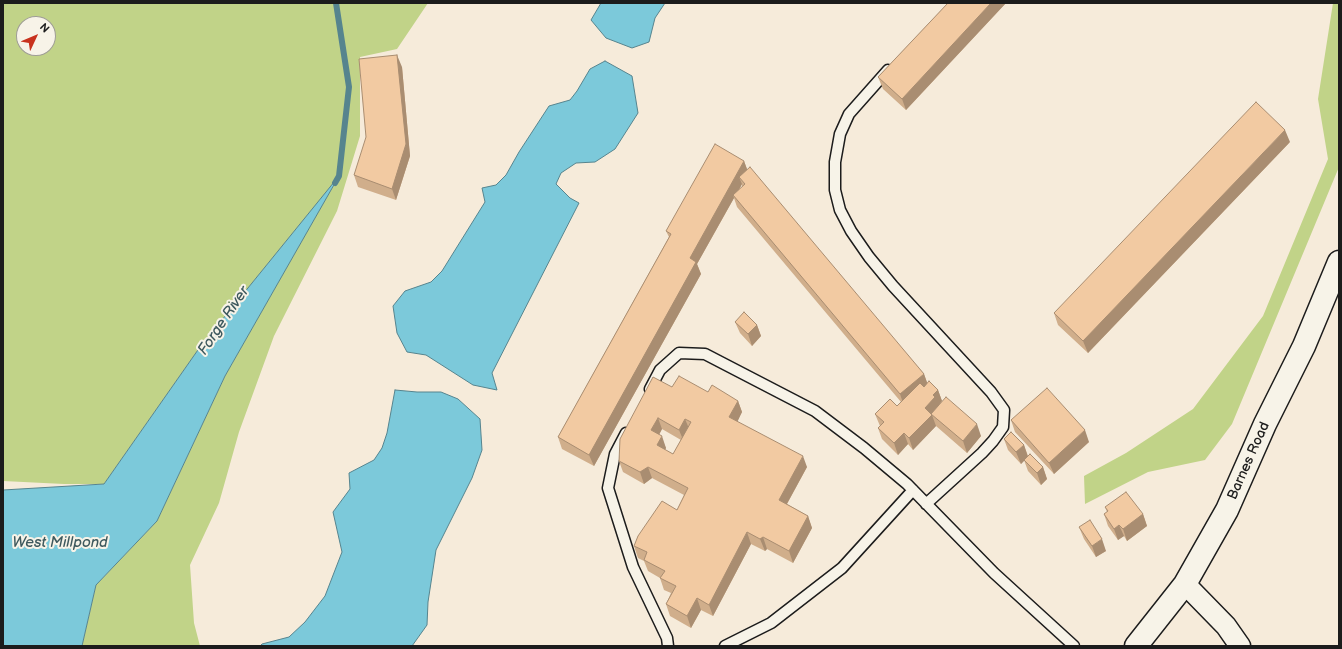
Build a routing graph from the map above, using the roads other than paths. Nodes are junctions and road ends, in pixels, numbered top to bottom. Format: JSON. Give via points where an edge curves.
{"nodes":[{"id":1,"x":895,"y":62,"type":"edge"},
{"id":2,"x":1339,"y":262,"type":"edge"},
{"id":3,"x":645,"y":398,"type":"edge"},
{"id":4,"x":630,"y":426,"type":"edge"},
{"id":5,"x":913,"y":490,"type":"junction"},
{"id":6,"x":926,"y":504,"type":"junction"},
{"id":7,"x":1185,"y":584,"type":"junction"},
{"id":8,"x":668,"y":646,"type":"edge"},
{"id":9,"x":725,"y":646,"type":"edge"},
{"id":10,"x":1074,"y":646,"type":"edge"},
{"id":11,"x":1136,"y":646,"type":"edge"},
{"id":12,"x":1240,"y":646,"type":"edge"}],
"edges":[{"from":1,"to":6,"type":"lane","via":[[848,114],[840,134],[835,162],[835,190],[840,210],[869,257],[991,392],[1004,410],[1003,427],[993,441]]},
{"from":2,"to":7,"type":"street","name":"Barnes Road","via":[[1304,346],[1265,424],[1227,510]]},
{"from":3,"to":5,"type":"lane","via":[[660,370],[679,352],[705,354],[815,411]]},
{"from":4,"to":8,"type":"lane","via":[[615,454],[608,488],[633,567],[667,638]]},
{"from":5,"to":6,"type":"lane"},
{"from":5,"to":9,"type":"lane","via":[[842,568],[771,623]]},
{"from":6,"to":10,"type":"lane","via":[[994,574]]},
{"from":7,"to":11,"type":"street","name":"Barnes Road"},
{"from":7,"to":12,"type":"street","via":[[1226,626]]}]}
